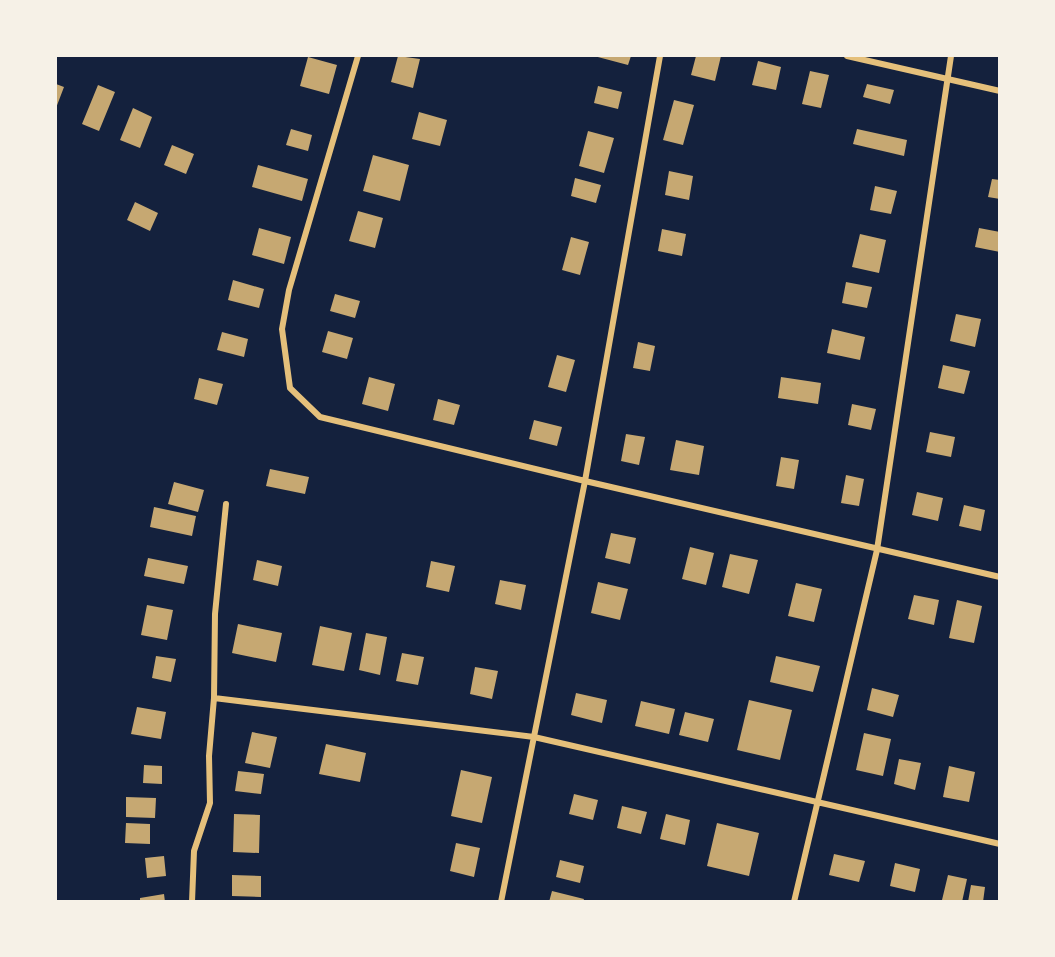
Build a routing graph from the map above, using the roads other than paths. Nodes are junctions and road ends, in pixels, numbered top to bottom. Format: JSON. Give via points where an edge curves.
{"nodes":[{"id":1,"x":358,"y":56,"type":"edge"},
{"id":2,"x":660,"y":56,"type":"edge"},
{"id":3,"x":847,"y":56,"type":"edge"},
{"id":4,"x":951,"y":56,"type":"edge"},
{"id":5,"x":947,"y":80,"type":"junction"},
{"id":6,"x":999,"y":91,"type":"edge"},
{"id":7,"x":585,"y":481,"type":"junction"},
{"id":8,"x":226,"y":504,"type":"dead end"},
{"id":9,"x":877,"y":550,"type":"junction"},
{"id":10,"x":999,"y":577,"type":"edge"},
{"id":11,"x":214,"y":698,"type":"junction"},
{"id":12,"x":534,"y":737,"type":"junction"},
{"id":13,"x":819,"y":802,"type":"junction"},
{"id":14,"x":999,"y":844,"type":"edge"},
{"id":15,"x":192,"y":902,"type":"edge"},
{"id":16,"x":501,"y":902,"type":"edge"},
{"id":17,"x":794,"y":902,"type":"edge"}],
"edges":[{"from":1,"to":7,"type":"street","via":[[289,290],[282,329],[290,388],[320,417]]},
{"from":2,"to":7,"type":"street"},
{"from":3,"to":5,"type":"street"},
{"from":4,"to":5,"type":"street"},
{"from":5,"to":6,"type":"street"},
{"from":5,"to":9,"type":"street"},
{"from":7,"to":9,"type":"street"},
{"from":7,"to":12,"type":"street"},
{"from":8,"to":11,"type":"street","via":[[215,614]]},
{"from":9,"to":10,"type":"street"},
{"from":9,"to":13,"type":"street"},
{"from":11,"to":12,"type":"street"},
{"from":11,"to":15,"type":"street","via":[[208,756],[210,803],[194,851]]},
{"from":12,"to":13,"type":"street"},
{"from":12,"to":16,"type":"street"},
{"from":13,"to":14,"type":"street"},
{"from":13,"to":17,"type":"street"}]}
